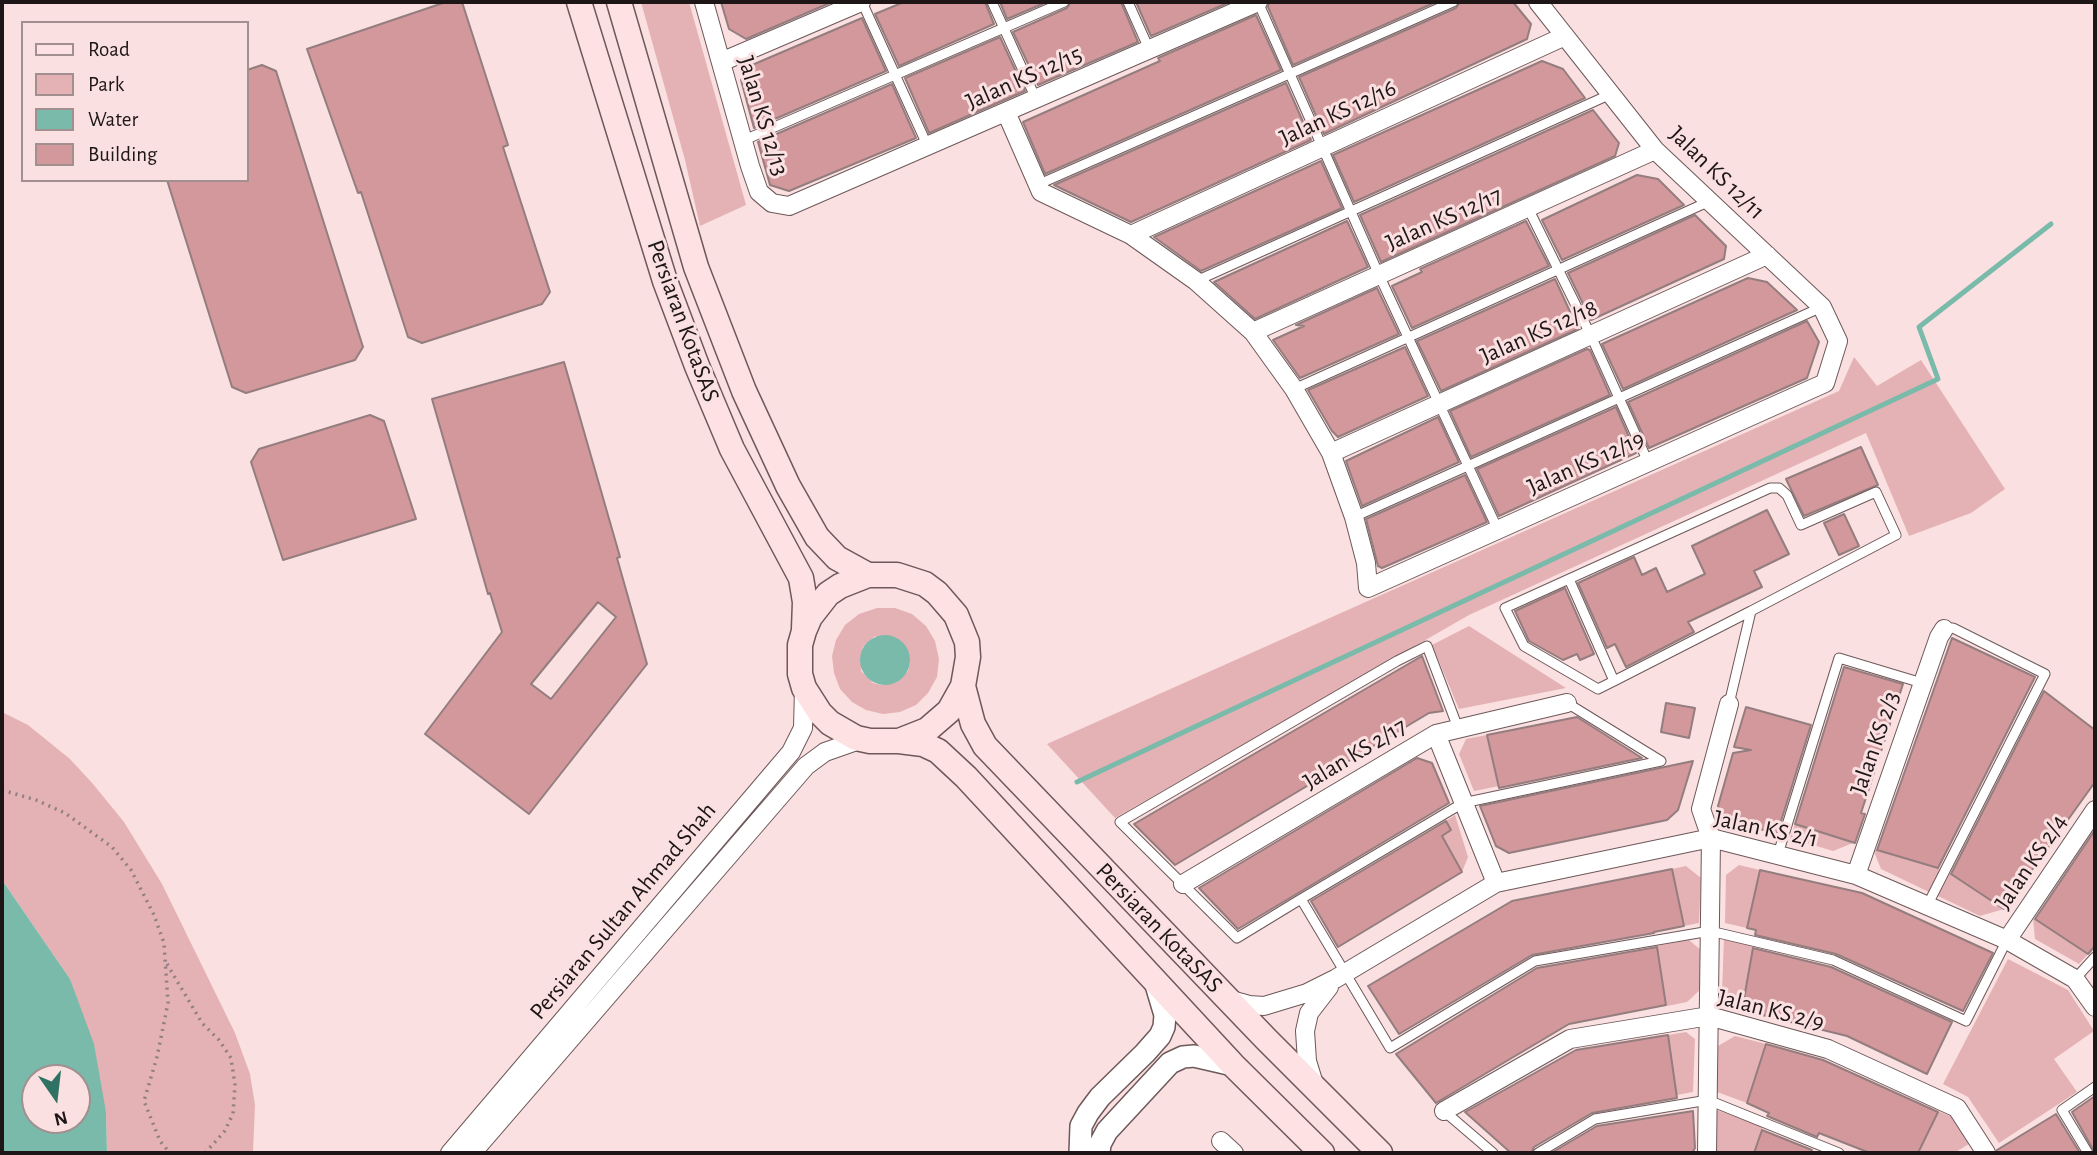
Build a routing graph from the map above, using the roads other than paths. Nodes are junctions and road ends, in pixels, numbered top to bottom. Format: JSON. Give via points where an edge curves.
{"nodes":[{"id":1,"x":579,"y":2,"type":"edge"},
{"id":2,"x":704,"y":2,"type":"edge"},
{"id":3,"x":862,"y":2,"type":"edge"},
{"id":4,"x":992,"y":2,"type":"edge"},
{"id":5,"x":1064,"y":2,"type":"edge"},
{"id":6,"x":1128,"y":2,"type":"edge"},
{"id":7,"x":1258,"y":2,"type":"edge"},
{"id":8,"x":1453,"y":2,"type":"edge"},
{"id":9,"x":1538,"y":2,"type":"edge"},
{"id":10,"x":619,"y":3,"type":"edge"},
{"id":11,"x":1004,"y":28,"type":"junction"},
{"id":12,"x":1565,"y":36,"type":"junction"},
{"id":13,"x":1150,"y":49,"type":"junction"},
{"id":14,"x":721,"y":62,"type":"junction"},
{"id":15,"x":1289,"y":74,"type":"junction"},
{"id":16,"x":895,"y":75,"type":"junction"},
{"id":17,"x":1611,"y":94,"type":"junction"},
{"id":18,"x":1036,"y":99,"type":"junction"},
{"id":19,"x":1006,"y":112,"type":"junction"},
{"id":20,"x":743,"y":141,"type":"junction"},
{"id":21,"x":928,"y":146,"type":"junction"},
{"id":22,"x":1322,"y":147,"type":"junction"},
{"id":23,"x":1655,"y":150,"type":"junction"},
{"id":24,"x":1037,"y":185,"type":"junction"},
{"id":25,"x":810,"y":198,"type":"joint"},
{"id":26,"x":1710,"y":201,"type":"junction"},
{"id":27,"x":1528,"y":208,"type":"junction"},
{"id":28,"x":1350,"y":210,"type":"junction"},
{"id":29,"x":1131,"y":235,"type":"junction"},
{"id":30,"x":1767,"y":256,"type":"junction"},
{"id":31,"x":1558,"y":270,"type":"junction"},
{"id":32,"x":1380,"y":275,"type":"junction"},
{"id":33,"x":1196,"y":281,"type":"junction"},
{"id":34,"x":1822,"y":307,"type":"junction"},
{"id":35,"x":1253,"y":332,"type":"junction"},
{"id":36,"x":1591,"y":336,"type":"junction"},
{"id":37,"x":1409,"y":337,"type":"junction"},
{"id":38,"x":1825,"y":383,"type":"joint"},
{"id":39,"x":1294,"y":389,"type":"junction"},
{"id":40,"x":1619,"y":398,"type":"junction"},
{"id":41,"x":1440,"y":403,"type":"junction"},
{"id":42,"x":1331,"y":453,"type":"junction"},
{"id":43,"x":1648,"y":462,"type":"junction"},
{"id":44,"x":1468,"y":466,"type":"junction"},
{"id":45,"x":1354,"y":517,"type":"junction"},
{"id":46,"x":1497,"y":530,"type":"junction"},
{"id":47,"x":868,"y":575,"type":"junction"},
{"id":48,"x":1569,"y":579,"type":"junction"},
{"id":49,"x":1751,"y":611,"type":"junction"},
{"id":50,"x":1944,"y":629,"type":"joint"},
{"id":51,"x":804,"y":631,"type":"junction"},
{"id":52,"x":1614,"y":681,"type":"junction"},
{"id":53,"x":1922,"y":683,"type":"junction"},
{"id":54,"x":963,"y":686,"type":"junction"},
{"id":55,"x":804,"y":688,"type":"junction"},
{"id":56,"x":1567,"y":703,"type":"joint"},
{"id":57,"x":1729,"y":704,"type":"joint"},
{"id":58,"x":1458,"y":728,"type":"junction"},
{"id":59,"x":1436,"y":734,"type":"junction"},
{"id":60,"x":862,"y":739,"type":"junction"},
{"id":61,"x":899,"y":741,"type":"junction"},
{"id":62,"x":1463,"y":803,"type":"junction"},
{"id":63,"x":2095,"y":810,"type":"edge"},
{"id":64,"x":1711,"y":838,"type":"junction"},
{"id":65,"x":1778,"y":854,"type":"junction"},
{"id":66,"x":1856,"y":875,"type":"junction"},
{"id":67,"x":1496,"y":883,"type":"junction"},
{"id":68,"x":1183,"y":884,"type":"junction"},
{"id":69,"x":1301,"y":899,"type":"junction"},
{"id":70,"x":1926,"y":907,"type":"junction"},
{"id":71,"x":1710,"y":931,"type":"junction"},
{"id":72,"x":2007,"y":940,"type":"junction"},
{"id":73,"x":2095,"y":957,"type":"edge"},
{"id":74,"x":1341,"y":976,"type":"junction"},
{"id":75,"x":2075,"y":979,"type":"junction"},
{"id":76,"x":1156,"y":985,"type":"junction"},
{"id":77,"x":1227,"y":999,"type":"junction"},
{"id":78,"x":2095,"y":1007,"type":"edge"},
{"id":79,"x":1709,"y":1016,"type":"junction"},
{"id":80,"x":1233,"y":1065,"type":"junction"},
{"id":81,"x":1315,"y":1087,"type":"junction"},
{"id":82,"x":2095,"y":1087,"type":"edge"},
{"id":83,"x":1708,"y":1100,"type":"junction"},
{"id":84,"x":1444,"y":1111,"type":"joint"},
{"id":85,"x":1299,"y":1132,"type":"junction"},
{"id":86,"x":450,"y":1153,"type":"edge"},
{"id":87,"x":472,"y":1153,"type":"edge"},
{"id":88,"x":1080,"y":1153,"type":"edge"},
{"id":89,"x":1099,"y":1153,"type":"edge"},
{"id":90,"x":1314,"y":1153,"type":"edge"},
{"id":91,"x":1322,"y":1153,"type":"edge"},
{"id":92,"x":1380,"y":1153,"type":"edge"},
{"id":93,"x":1493,"y":1153,"type":"edge"},
{"id":94,"x":1538,"y":1153,"type":"edge"},
{"id":95,"x":1707,"y":1153,"type":"edge"},
{"id":96,"x":1839,"y":1153,"type":"edge"},
{"id":97,"x":1986,"y":1153,"type":"edge"},
{"id":98,"x":2088,"y":1153,"type":"edge"}],
"edges":[{"from":1,"to":51,"type":"main road","name":"Persiaran KotaSAS","via":[[665,281],[697,366],[732,449],[802,578]]},
{"from":2,"to":14,"type":"street","name":"Jalan KS 12/13"},
{"from":3,"to":14,"type":"street"},
{"from":3,"to":16,"type":"lane"},
{"from":4,"to":11,"type":"lane"},
{"from":5,"to":11,"type":"lane"},
{"from":6,"to":13,"type":"lane"},
{"from":7,"to":13,"type":"street","name":"Jalan KS 12/15"},
{"from":7,"to":15,"type":"lane"},
{"from":8,"to":15,"type":"lane"},
{"from":9,"to":12,"type":"street","name":"Jalan KS 12/11"},
{"from":10,"to":47,"type":"main road","name":"Persiaran KotaSAS","via":[[696,267],[744,391],[817,537],[837,558]]},
{"from":11,"to":16,"type":"lane"},
{"from":11,"to":18,"type":"lane"},
{"from":12,"to":17,"type":"street","name":"Jalan KS 12/11"},
{"from":12,"to":22,"type":"street","name":"Jalan KS 12/16"},
{"from":13,"to":18,"type":"street","name":"Jalan KS 12/15"},
{"from":14,"to":20,"type":"street","name":"Jalan KS 12/13"},
{"from":15,"to":22,"type":"lane"},
{"from":15,"to":24,"type":"lane"},
{"from":16,"to":20,"type":"lane"},
{"from":16,"to":21,"type":"lane"},
{"from":17,"to":23,"type":"street","name":"Jalan KS 12/11"},
{"from":17,"to":28,"type":"lane"},
{"from":18,"to":19,"type":"street","name":"Jalan KS 12/15"},
{"from":19,"to":21,"type":"street","name":"Jalan KS 12/15"},
{"from":19,"to":24,"type":"street"},
{"from":20,"to":25,"type":"street","name":"Jalan KS 12/13","via":[[759,192],[772,203],[789,206]]},
{"from":21,"to":25,"type":"street","name":"Jalan KS 12/15"},
{"from":22,"to":28,"type":"lane"},
{"from":22,"to":29,"type":"street","name":"Jalan KS 12/16"},
{"from":23,"to":26,"type":"street","name":"Jalan KS 12/11"},
{"from":23,"to":27,"type":"street","name":"Jalan KS 12/17"},
{"from":24,"to":29,"type":"street","via":[[1041,192]]},
{"from":26,"to":30,"type":"street","name":"Jalan KS 12/11"},
{"from":26,"to":31,"type":"lane"},
{"from":27,"to":31,"type":"lane"},
{"from":27,"to":32,"type":"street","name":"Jalan KS 12/17"},
{"from":28,"to":32,"type":"lane"},
{"from":28,"to":33,"type":"lane"},
{"from":29,"to":33,"type":"street"},
{"from":30,"to":34,"type":"street","name":"Jalan KS 12/11"},
{"from":30,"to":36,"type":"street","name":"Jalan KS 12/18"},
{"from":31,"to":36,"type":"lane"},
{"from":31,"to":37,"type":"lane"},
{"from":32,"to":35,"type":"street","name":"Jalan KS 12/17"},
{"from":32,"to":37,"type":"lane"},
{"from":33,"to":35,"type":"street"},
{"from":34,"to":38,"type":"street","name":"Jalan KS 12/11","via":[[1838,341]]},
{"from":34,"to":40,"type":"lane"},
{"from":35,"to":39,"type":"street"},
{"from":36,"to":40,"type":"lane"},
{"from":36,"to":41,"type":"street","name":"Jalan KS 12/18"},
{"from":37,"to":39,"type":"lane"},
{"from":37,"to":41,"type":"lane"},
{"from":38,"to":43,"type":"street","name":"Jalan KS 12/19"},
{"from":39,"to":42,"type":"street"},
{"from":40,"to":43,"type":"lane"},
{"from":40,"to":44,"type":"lane"},
{"from":41,"to":42,"type":"street","name":"Jalan KS 12/18"},
{"from":41,"to":44,"type":"lane"},
{"from":42,"to":45,"type":"street"},
{"from":43,"to":46,"type":"street","name":"Jalan KS 12/19"},
{"from":44,"to":45,"type":"lane"},
{"from":44,"to":46,"type":"lane"},
{"from":45,"to":46,"type":"street","name":"Jalan KS 12/19","via":[[1368,588]]},
{"from":47,"to":51,"type":"main road","name":"Persiaran KotaSAS","via":[[828,594]]},
{"from":47,"to":54,"type":"main road","name":"Persiaran KotaSAS","via":[[912,579],[947,603],[967,642]]},
{"from":48,"to":49,"type":"lane","via":[[1770,488],[1787,495],[1801,525],[1876,492],[1896,536]]},
{"from":48,"to":52,"type":"lane"},
{"from":48,"to":52,"type":"lane","via":[[1505,608],[1524,646],[1598,689]]},
{"from":49,"to":52,"type":"lane"},
{"from":49,"to":57,"type":"lane"},
{"from":50,"to":53,"type":"street","name":"Jalan KS 2/3"},
{"from":50,"to":70,"type":"lane","via":[[1953,628],[2045,674]]},
{"from":51,"to":55,"type":"main road","name":"Persiaran KotaSAS","via":[[799,659]]},
{"from":53,"to":65,"type":"lane","via":[[1839,658]]},
{"from":53,"to":66,"type":"street","name":"Jalan KS 2/3"},
{"from":54,"to":61,"type":"main road","name":"Persiaran KotaSAS","via":[[939,722]]},
{"from":54,"to":77,"type":"main road","name":"Persiaran KotaSAS","via":[[973,724],[985,746]]},
{"from":55,"to":60,"type":"main road","name":"Persiaran KotaSAS","via":[[830,723]]},
{"from":55,"to":86,"type":"street","name":"Persiaran Sultan Ahmad Shah","via":[[803,727],[792,752]]},
{"from":56,"to":58,"type":"street","name":"Jalan KS 2/17"},
{"from":56,"to":62,"type":"lane","via":[[1661,761]]},
{"from":57,"to":64,"type":"street","via":[[1701,809]]},
{"from":58,"to":59,"type":"street","name":"Jalan KS 2/17"},
{"from":58,"to":68,"type":"lane","via":[[1427,646],[1120,822]]},
{"from":59,"to":62,"type":"street"},
{"from":59,"to":68,"type":"street","name":"Jalan KS 2/17"},
{"from":60,"to":61,"type":"main road","name":"Persiaran KotaSAS"},
{"from":60,"to":87,"type":"street","name":"Persiaran Sultan Ahmad Shah","via":[[825,752],[806,766]]},
{"from":61,"to":76,"type":"main road","name":"Persiaran KotaSAS","via":[[938,751]]},
{"from":62,"to":67,"type":"street"},
{"from":62,"to":69,"type":"lane"},
{"from":63,"to":72,"type":"street","name":"Jalan KS 2/4"},
{"from":64,"to":65,"type":"street","name":"Jalan KS 2/1"},
{"from":64,"to":67,"type":"street","name":"Jalan KS 2/1"},
{"from":64,"to":71,"type":"street"},
{"from":65,"to":66,"type":"street","name":"Jalan KS 2/1"},
{"from":66,"to":70,"type":"street","name":"Jalan KS 2/1"},
{"from":67,"to":74,"type":"street","name":"Jalan KS 2/1"},
{"from":68,"to":69,"type":"lane","via":[[1237,938]]},
{"from":69,"to":74,"type":"lane"},
{"from":70,"to":72,"type":"street","name":"Jalan KS 2/1"},
{"from":71,"to":72,"type":"lane","via":[[1833,960],[1965,1021]]},
{"from":71,"to":74,"type":"lane","via":[[1535,961],[1390,1048]]},
{"from":71,"to":79,"type":"street"},
{"from":72,"to":75,"type":"street","name":"Jalan KS 2/1"},
{"from":73,"to":75,"type":"lane"},
{"from":74,"to":77,"type":"street","name":"Jalan KS 2/1","via":[[1264,1006]]},
{"from":74,"to":81,"type":"street","via":[[1309,1013],[1307,1061]]},
{"from":75,"to":78,"type":"street","name":"Jalan KS 2/1"},
{"from":76,"to":80,"type":"main road","name":"Persiaran KotaSAS"},
{"from":76,"to":88,"type":"street","via":[[1165,1015],[1160,1036],[1088,1113],[1081,1126]]},
{"from":77,"to":81,"type":"main road","name":"Persiaran KotaSAS"},
{"from":79,"to":83,"type":"street"},
{"from":79,"to":84,"type":"street","name":"Jalan KS 2/9","via":[[1570,1039]]},
{"from":79,"to":97,"type":"street","name":"Jalan KS 2/9","via":[[1828,1049],[1957,1108]]},
{"from":80,"to":85,"type":"main road","name":"Persiaran KotaSAS"},
{"from":80,"to":89,"type":"street","via":[[1194,1056],[1170,1063],[1107,1131]]},
{"from":81,"to":92,"type":"main road","name":"Persiaran KotaSAS"},
{"from":82,"to":98,"type":"lane","via":[[2062,1110]]},
{"from":83,"to":94,"type":"lane","via":[[1594,1119]]},
{"from":83,"to":95,"type":"street"},
{"from":83,"to":96,"type":"lane"},
{"from":84,"to":93,"type":"lane"},
{"from":85,"to":90,"type":"street"},
{"from":85,"to":91,"type":"main road","name":"Persiaran KotaSAS"}]}
